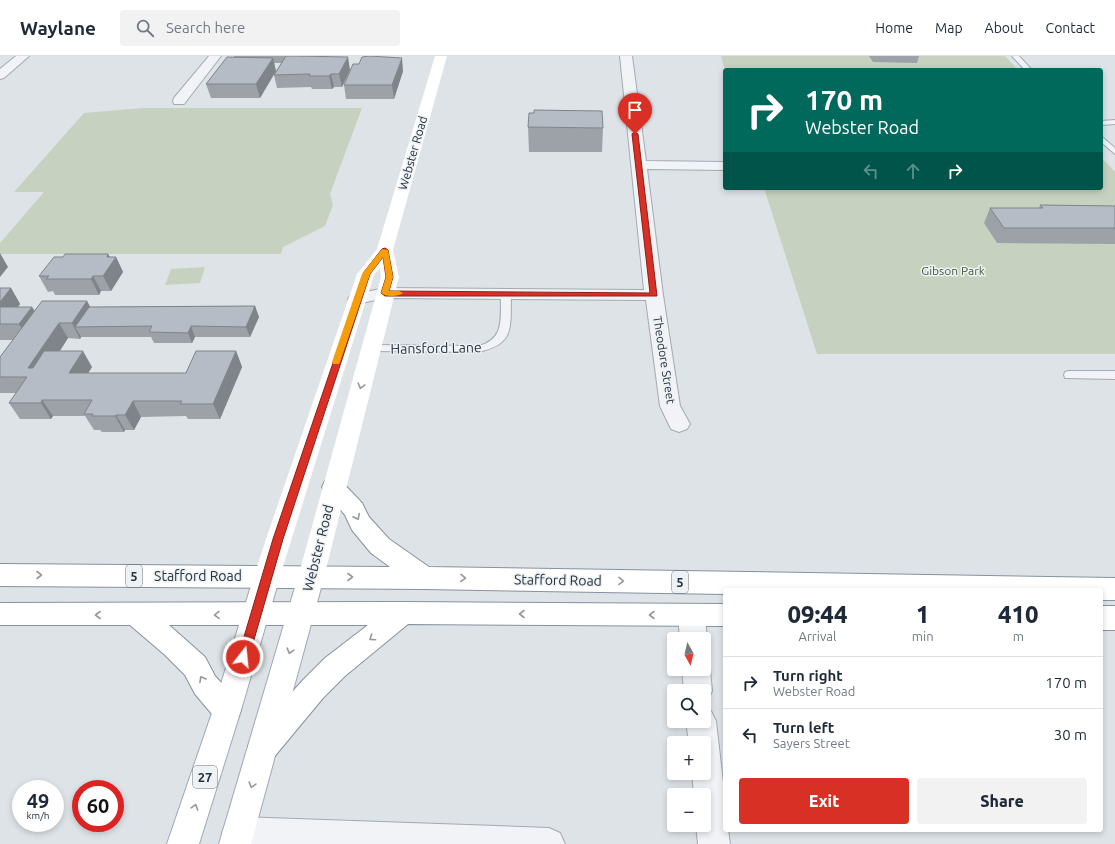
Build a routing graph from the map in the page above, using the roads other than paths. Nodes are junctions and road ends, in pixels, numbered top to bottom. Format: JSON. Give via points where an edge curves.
{"nodes":[{"id":1,"x":23,"y":56,"type":"edge"},
{"id":2,"x":215,"y":56,"type":"edge"},
{"id":3,"x":441,"y":56,"type":"edge"},
{"id":4,"x":626,"y":56,"type":"edge"},
{"id":5,"x":1015,"y":56,"type":"edge"},
{"id":6,"x":1027,"y":68,"type":"edge"},
{"id":7,"x":0,"y":75,"type":"edge"},
{"id":8,"x":179,"y":101,"type":"dead end"},
{"id":9,"x":1115,"y":122,"type":"edge"},
{"id":10,"x":1103,"y":123,"type":"edge"},
{"id":11,"x":1103,"y":140,"type":"edge"},
{"id":12,"x":1115,"y":152,"type":"edge"},
{"id":13,"x":639,"y":165,"type":"junction"},
{"id":14,"x":723,"y":166,"type":"edge"},
{"id":15,"x":385,"y":250,"type":"junction"},
{"id":16,"x":385,"y":293,"type":"junction"},
{"id":17,"x":506,"y":294,"type":"junction"},
{"id":18,"x":654,"y":295,"type":"junction"},
{"id":19,"x":357,"y":299,"type":"junction"},
{"id":20,"x":371,"y":348,"type":"junction"},
{"id":21,"x":1068,"y":375,"type":"dead end"},
{"id":22,"x":1115,"y":375,"type":"edge"},
{"id":23,"x":678,"y":424,"type":"dead end"},
{"id":24,"x":333,"y":487,"type":"junction"},
{"id":25,"x":0,"y":575,"type":"edge"},
{"id":26,"x":267,"y":576,"type":"junction"},
{"id":27,"x":311,"y":577,"type":"junction"},
{"id":28,"x":424,"y":578,"type":"junction"},
{"id":29,"x":1052,"y":588,"type":"edge"},
{"id":30,"x":1103,"y":589,"type":"edge"},
{"id":31,"x":1115,"y":589,"type":"edge"},
{"id":32,"x":402,"y":613,"type":"junction"},
{"id":33,"x":0,"y":614,"type":"edge"},
{"id":34,"x":256,"y":614,"type":"junction"},
{"id":35,"x":300,"y":614,"type":"junction"},
{"id":36,"x":137,"y":615,"type":"junction"},
{"id":37,"x":723,"y":616,"type":"edge"},
{"id":38,"x":1103,"y":618,"type":"edge"},
{"id":39,"x":1115,"y":618,"type":"edge"},
{"id":40,"x":692,"y":627,"type":"edge"},
{"id":41,"x":227,"y":710,"type":"junction"},
{"id":42,"x":263,"y":747,"type":"junction"},
{"id":43,"x":708,"y":780,"type":"edge"},
{"id":44,"x":236,"y":839,"type":"edge"},
{"id":45,"x":183,"y":844,"type":"edge"},
{"id":46,"x":549,"y":844,"type":"edge"},
{"id":47,"x":714,"y":844,"type":"edge"}],
"edges":[{"from":1,"to":7,"type":"street"},
{"from":2,"to":8,"type":"street"},
{"from":3,"to":15,"type":"main road","name":"Webster Road"},
{"from":4,"to":13,"type":"street","name":"Theodore Street"},
{"from":5,"to":6,"type":"lane"},
{"from":9,"to":10,"type":"lane"},
{"from":11,"to":12,"type":"lane"},
{"from":13,"to":14,"type":"street"},
{"from":13,"to":18,"type":"street","name":"Theodore Street"},
{"from":15,"to":16,"type":"main road","name":"Webster Road","via":[[390,277]]},
{"from":15,"to":19,"type":"main road","name":"Webster Road","via":[[366,274]]},
{"from":16,"to":17,"type":"street"},
{"from":16,"to":19,"type":"street"},
{"from":16,"to":20,"type":"main road","name":"Webster Road"},
{"from":17,"to":18,"type":"street"},
{"from":17,"to":20,"type":"lane","name":"Hansford Lane","via":[[503,335],[493,346],[478,349]]},
{"from":18,"to":23,"type":"street","name":"Theodore Street","via":[[670,406]]},
{"from":19,"to":26,"type":"main road","name":"Webster Road"},
{"from":20,"to":24,"type":"main road","name":"Webster Road","one_way":true},
{"from":21,"to":22,"type":"lane"},
{"from":24,"to":27,"type":"main road","name":"Webster Road"},
{"from":24,"to":28,"type":"main road","one_way":true,"via":[[354,510],[360,523],[380,546]]},
{"from":25,"to":26,"type":"main road","name":"Stafford Road","number":"5","one_way":true},
{"from":26,"to":27,"type":"main road","name":"Stafford Road","number":"5"},
{"from":26,"to":34,"type":"main road","name":"Webster Road","number":"27"},
{"from":27,"to":28,"type":"main road","name":"Stafford Road","number":"5","one_way":true},
{"from":27,"to":35,"type":"main road","name":"Webster Road"},
{"from":28,"to":29,"type":"main road","name":"Stafford Road","number":"5","one_way":true},
{"from":30,"to":31,"type":"main road","name":"Stafford Road","number":"5","one_way":true},
{"from":32,"to":35,"type":"main road"},
{"from":40,"to":32,"type":"main road","one_way":true},
{"from":32,"to":42,"type":"main road","one_way":true,"via":[[335,667]]},
{"from":36,"to":33,"type":"main road","one_way":true},
{"from":34,"to":35,"type":"main road"},
{"from":34,"to":36,"type":"main road","one_way":true},
{"from":34,"to":41,"type":"main road","name":"Webster Road","number":"27"},
{"from":35,"to":42,"type":"main road","name":"Webster Road","one_way":true},
{"from":41,"to":36,"type":"main road","one_way":true,"via":[[205,685],[195,666]]},
{"from":37,"to":40,"type":"main road"},
{"from":38,"to":39,"type":"main road"},
{"from":45,"to":41,"type":"main road","name":"Webster Road","number":"27","one_way":true},
{"from":42,"to":44,"type":"main road","name":"Webster Road","one_way":true},
{"from":43,"to":47,"type":"street"},
{"from":44,"to":46,"type":"street"}]}
